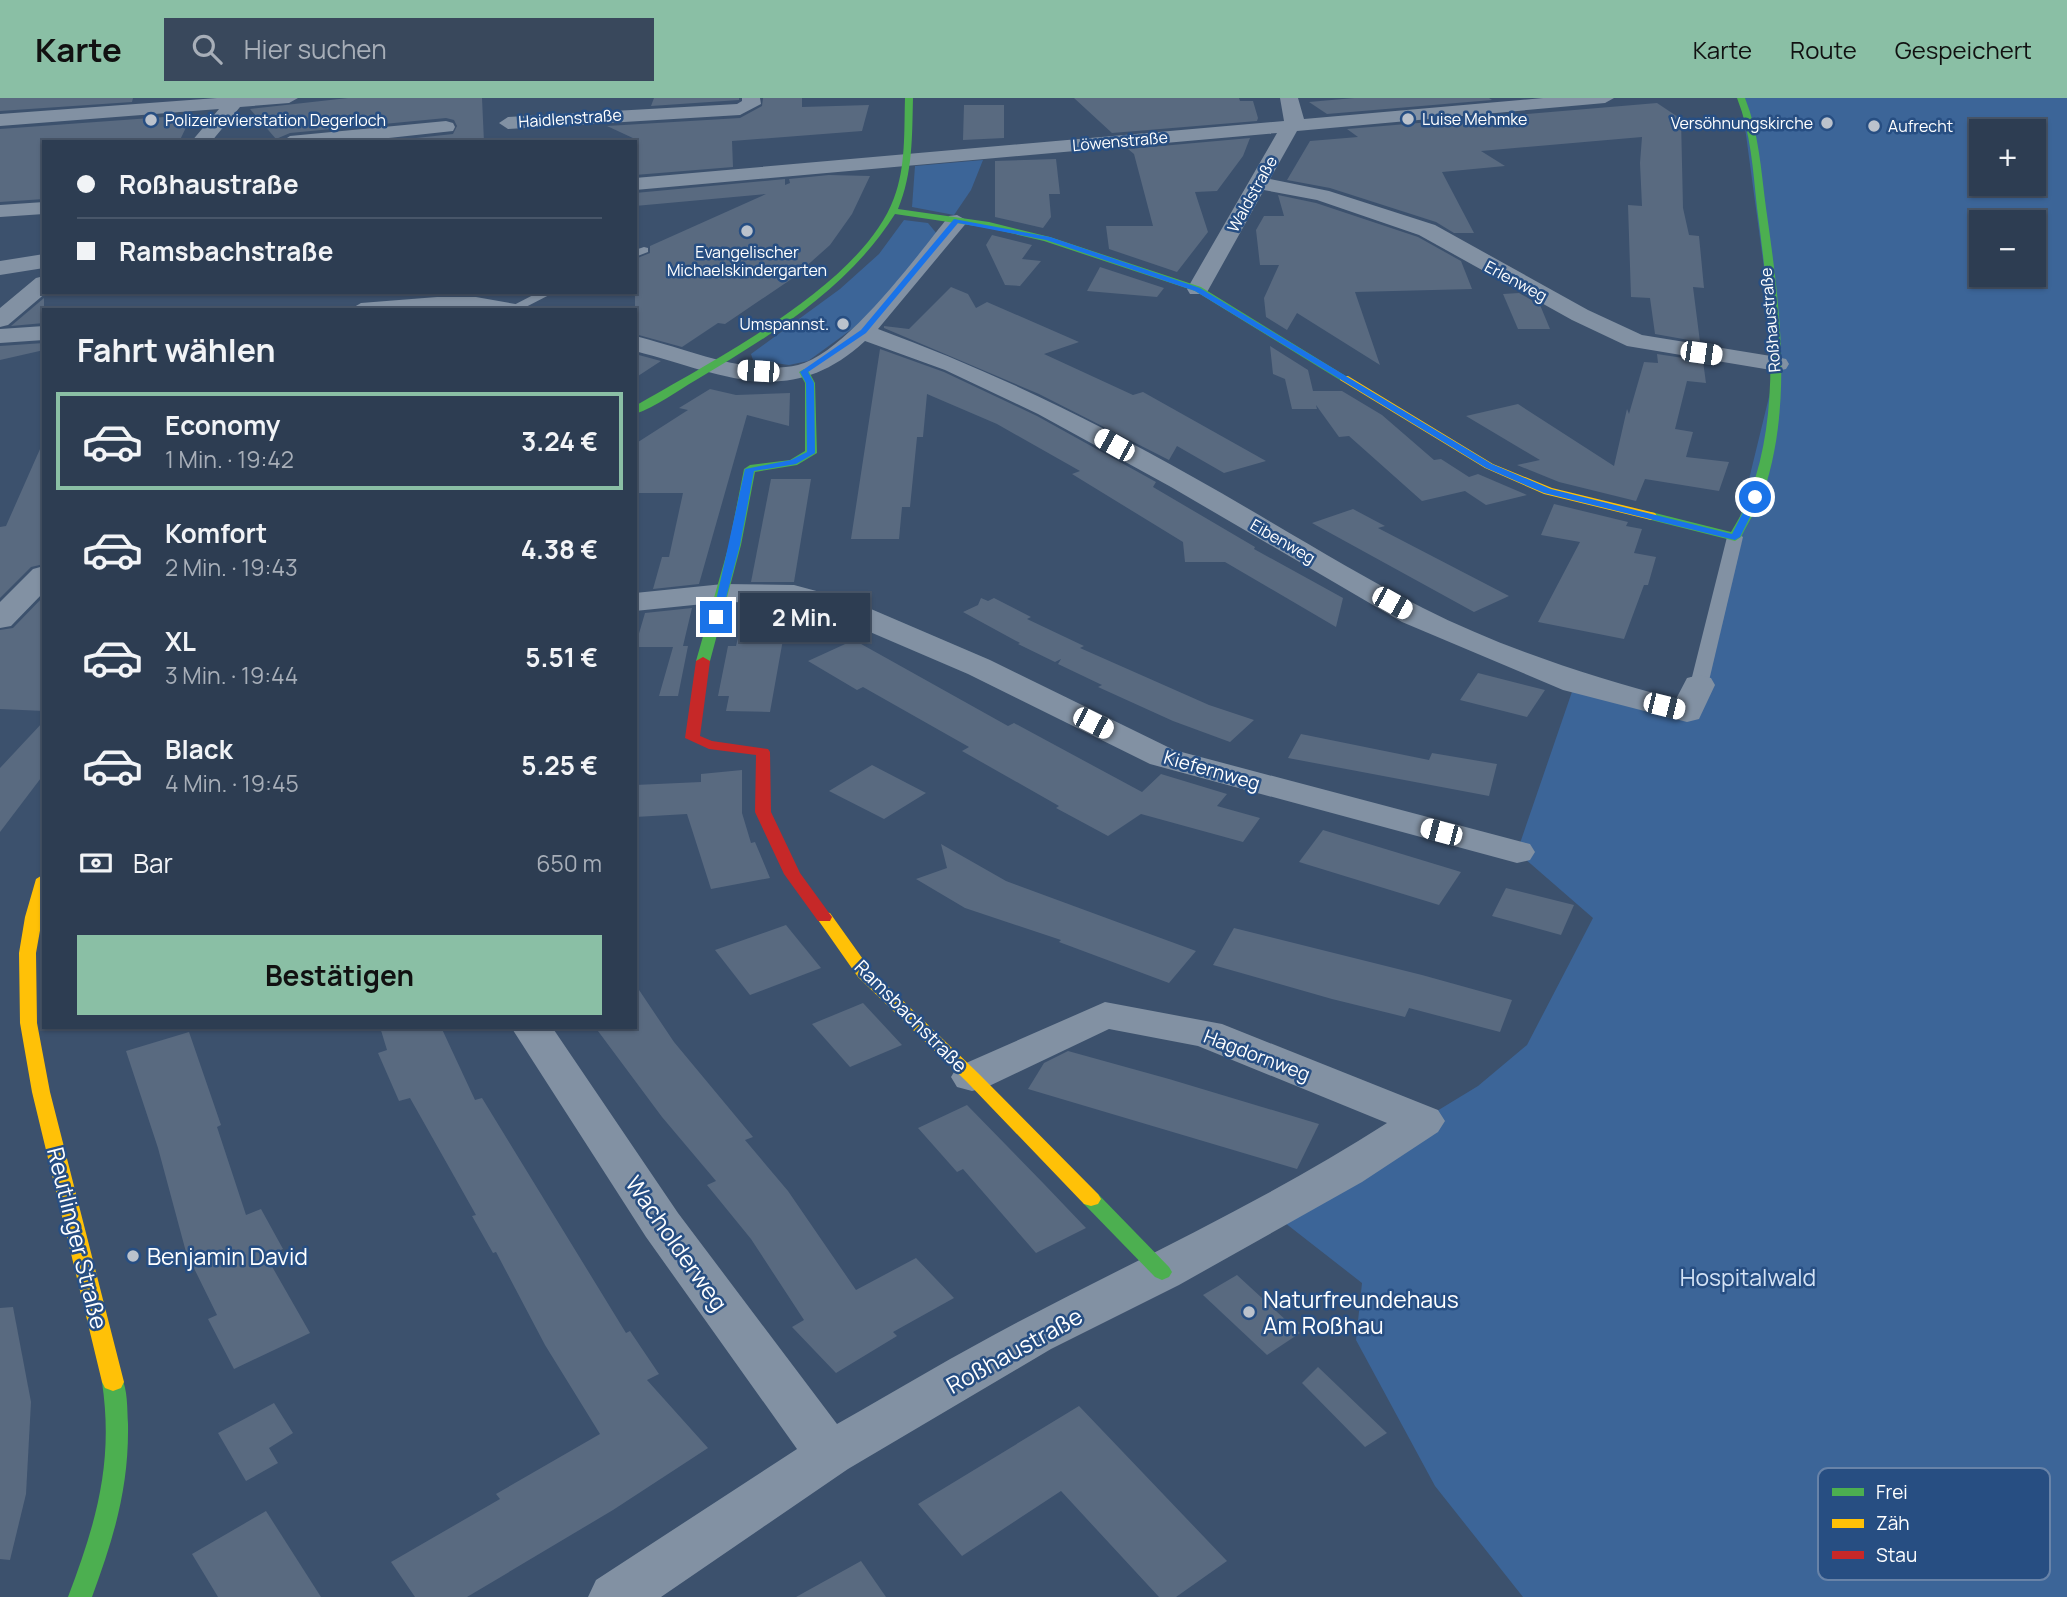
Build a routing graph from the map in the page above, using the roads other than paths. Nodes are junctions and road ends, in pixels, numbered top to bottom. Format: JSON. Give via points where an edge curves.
{"nodes":[{"id":1,"x":289,"y":98,"type":"edge"},
{"id":2,"x":751,"y":98,"type":"edge"},
{"id":3,"x":909,"y":98,"type":"edge"},
{"id":4,"x":1289,"y":98,"type":"edge"},
{"id":5,"x":1605,"y":98,"type":"edge"},
{"id":6,"x":1741,"y":98,"type":"edge"},
{"id":7,"x":237,"y":100,"type":"edge"},
{"id":8,"x":0,"y":120,"type":"edge"},
{"id":9,"x":507,"y":125,"type":"edge"},
{"id":10,"x":1292,"y":125,"type":"junction"},
{"id":11,"x":446,"y":127,"type":"dead end"},
{"id":12,"x":202,"y":140,"type":"edge"},
{"id":13,"x":323,"y":140,"type":"edge"},
{"id":14,"x":904,"y":160,"type":"junction"},
{"id":15,"x":1259,"y":183,"type":"junction"},
{"id":16,"x":637,"y":184,"type":"edge"},
{"id":17,"x":42,"y":208,"type":"edge"},
{"id":18,"x":0,"y":211,"type":"edge"},
{"id":19,"x":892,"y":211,"type":"junction"},
{"id":20,"x":957,"y":221,"type":"junction"},
{"id":21,"x":42,"y":261,"type":"edge"},
{"id":22,"x":0,"y":268,"type":"edge"},
{"id":23,"x":42,"y":285,"type":"edge"},
{"id":24,"x":1198,"y":289,"type":"junction"},
{"id":25,"x":546,"y":294,"type":"edge"},
{"id":26,"x":452,"y":302,"type":"edge"},
{"id":27,"x":384,"y":308,"type":"edge"},
{"id":28,"x":505,"y":308,"type":"edge"},
{"id":29,"x":516,"y":308,"type":"edge"},
{"id":30,"x":0,"y":320,"type":"edge"},
{"id":31,"x":864,"y":332,"type":"junction"},
{"id":32,"x":42,"y":333,"type":"edge"},
{"id":33,"x":0,"y":336,"type":"edge"},
{"id":34,"x":637,"y":343,"type":"edge"},
{"id":35,"x":714,"y":364,"type":"junction"},
{"id":36,"x":1777,"y":364,"type":"junction"},
{"id":37,"x":804,"y":372,"type":"junction"},
{"id":38,"x":637,"y":410,"type":"edge"},
{"id":39,"x":1735,"y":537,"type":"junction"},
{"id":40,"x":42,"y":577,"type":"edge"},
{"id":41,"x":723,"y":593,"type":"junction"},
{"id":42,"x":637,"y":602,"type":"edge"},
{"id":43,"x":0,"y":619,"type":"edge"},
{"id":44,"x":1699,"y":685,"type":"joint"},
{"id":45,"x":1517,"y":852,"type":"dead end"},
{"id":46,"x":42,"y":883,"type":"edge"},
{"id":47,"x":532,"y":1029,"type":"edge"},
{"id":48,"x":972,"y":1077,"type":"junction"},
{"id":49,"x":1423,"y":1121,"type":"joint"},
{"id":50,"x":1161,"y":1272,"type":"junction"},
{"id":51,"x":830,"y":1454,"type":"junction"},
{"id":52,"x":80,"y":1597,"type":"edge"},
{"id":53,"x":616,"y":1597,"type":"edge"}],
"edges":[{"from":1,"to":7,"type":"street"},
{"from":2,"to":9,"type":"street","name":"Haidlenstraße","via":[[752,104],[740,109]]},
{"from":3,"to":14,"type":"street"},
{"from":4,"to":10,"type":"street","via":[[1296,112]]},
{"from":5,"to":10,"type":"street","name":"Löwenstraße"},
{"from":6,"to":36,"type":"street","name":"Roßhaustraße","via":[[1751,123]]},
{"from":7,"to":8,"type":"street"},
{"from":7,"to":12,"type":"street"},
{"from":10,"to":14,"type":"street","name":"Löwenstraße"},
{"from":10,"to":15,"type":"street","name":"Waldstraße"},
{"from":11,"to":13,"type":"street"},
{"from":14,"to":16,"type":"street","name":"Löwenstraße"},
{"from":14,"to":19,"type":"street","via":[[901,190]]},
{"from":15,"to":24,"type":"street","name":"Waldstraße"},
{"from":15,"to":36,"type":"street","name":"Erlenweg","via":[[1322,195],[1427,230],[1636,341]]},
{"from":17,"to":18,"type":"street"},
{"from":19,"to":20,"type":"street"},
{"from":19,"to":35,"type":"street","via":[[858,256],[819,291]]},
{"from":20,"to":24,"type":"street","via":[[1047,239]]},
{"from":20,"to":31,"type":"street"},
{"from":21,"to":22,"type":"street"},
{"from":23,"to":30,"type":"street"},
{"from":24,"to":39,"type":"street","via":[[1489,466],[1558,494]]},
{"from":25,"to":29,"type":"lane"},
{"from":26,"to":27,"type":"street"},
{"from":26,"to":28,"type":"street"},
{"from":31,"to":37,"type":"street"},
{"from":31,"to":44,"type":"street","name":"Eibenweg","via":[[954,365],[1047,409],[1413,615],[1513,659],[1575,682],[1687,712]]},
{"from":32,"to":33,"type":"street"},
{"from":34,"to":35,"type":"street"},
{"from":35,"to":37,"type":"street"},
{"from":35,"to":38,"type":"street"},
{"from":36,"to":39,"type":"street","name":"Roßhaustraße","via":[[1765,473]]},
{"from":37,"to":41,"type":"street","name":"Ramsbachstraße","via":[[810,383],[811,453],[793,463],[750,469]]},
{"from":39,"to":44,"type":"lane"},
{"from":40,"to":43,"type":"street"},
{"from":41,"to":42,"type":"street"},
{"from":41,"to":45,"type":"street","name":"Kiefernweg","via":[[794,594],[839,607],[979,667],[1162,757]]},
{"from":41,"to":48,"type":"street","name":"Ramsbachstraße","via":[[702,666],[692,738],[709,745],[763,751],[763,812],[792,874],[864,973]]},
{"from":46,"to":52,"type":"street","name":"Reutlinger Straße","via":[[33,907],[25,967],[28,1031],[116,1397],[116,1459],[105,1530]]},
{"from":47,"to":51,"type":"street","name":"Wacholderweg","via":[[662,1225]]},
{"from":48,"to":49,"type":"street","name":"Hagdornweg","via":[[1105,1015],[1207,1034]]},
{"from":48,"to":50,"type":"street","name":"Ramsbachstraße"},
{"from":49,"to":50,"type":"street","name":"Roßhaustraße","via":[[1346,1171]]},
{"from":50,"to":51,"type":"street","name":"Roßhaustraße","via":[[1034,1336]]},
{"from":51,"to":53,"type":"street","name":"Roßhaustraße"}]}
